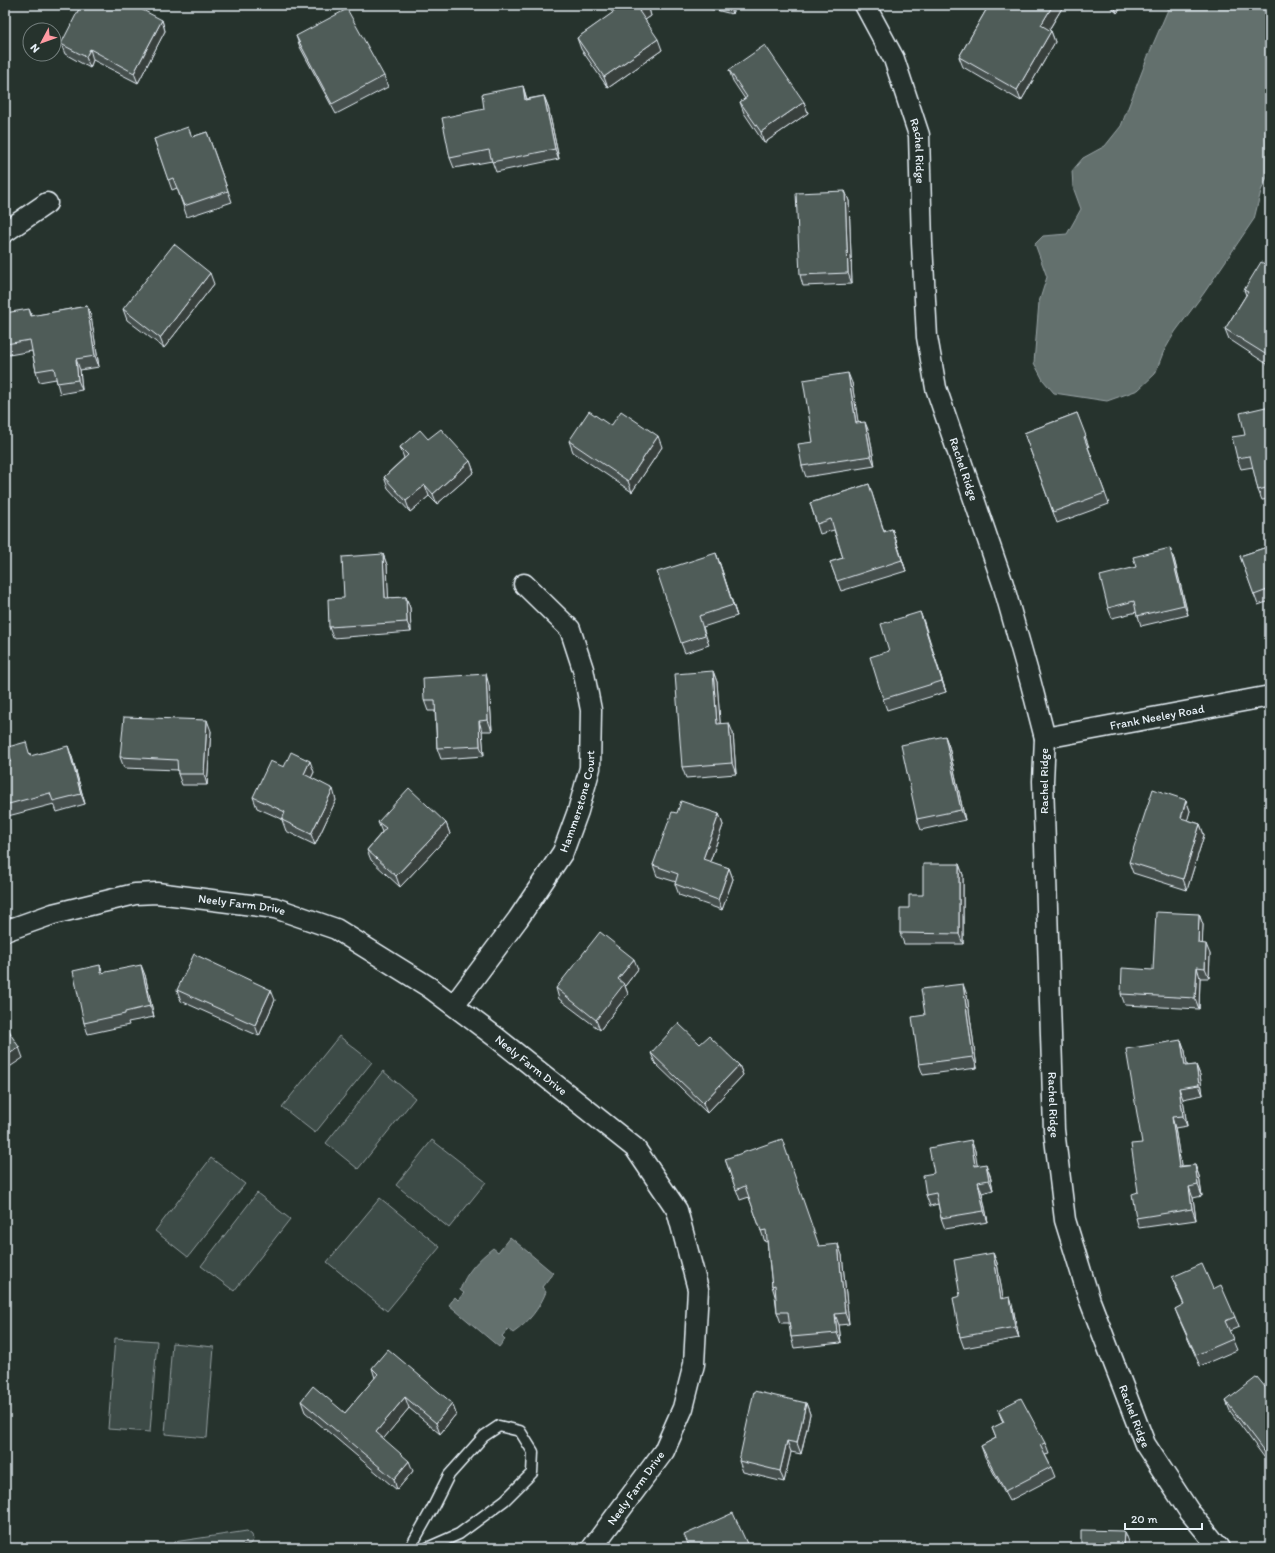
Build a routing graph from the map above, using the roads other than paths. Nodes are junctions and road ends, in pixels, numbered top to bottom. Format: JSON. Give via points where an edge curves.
{"nodes":[{"id":1,"x":865,"y":5,"type":"edge"},
{"id":2,"x":47,"y":204,"type":"dead end"},
{"id":3,"x":5,"y":232,"type":"edge"},
{"id":4,"x":524,"y":584,"type":"dead end"},
{"id":5,"x":1270,"y":696,"type":"edge"},
{"id":6,"x":1045,"y":738,"type":"junction"},
{"id":7,"x":5,"y":931,"type":"edge"},
{"id":8,"x":454,"y":1005,"type":"junction"},
{"id":9,"x":410,"y":1548,"type":"edge"},
{"id":10,"x":427,"y":1548,"type":"edge"},
{"id":11,"x":592,"y":1548,"type":"edge"},
{"id":12,"x":1219,"y":1548,"type":"edge"}],
"edges":[{"from":1,"to":6,"type":"street","name":"Rachel Ridge","via":[[894,59],[919,135],[927,337],[936,388],[1003,584]]},
{"from":2,"to":3,"type":"street"},
{"from":4,"to":8,"type":"street","name":"Hammerstone Court","via":[[570,628],[583,669],[590,710],[590,768],[563,852],[518,919]]},
{"from":5,"to":6,"type":"street","name":"Frank Neeley Road"},
{"from":6,"to":12,"type":"street","name":"Rachel Ridge","via":[[1043,781],[1054,1130],[1065,1220],[1090,1301],[1145,1444],[1189,1511]]},
{"from":7,"to":8,"type":"street","name":"Neely Farm Drive","via":[[53,914],[135,894],[157,893],[275,908],[336,929]]},
{"from":8,"to":11,"type":"street","name":"Neely Farm Drive","via":[[635,1148],[677,1210],[698,1289],[694,1364],[683,1408],[664,1451]]},
{"from":9,"to":10,"type":"lane","via":[[449,1474],[484,1436],[499,1426],[520,1431],[533,1452],[532,1473],[505,1500],[459,1534]]}]}
